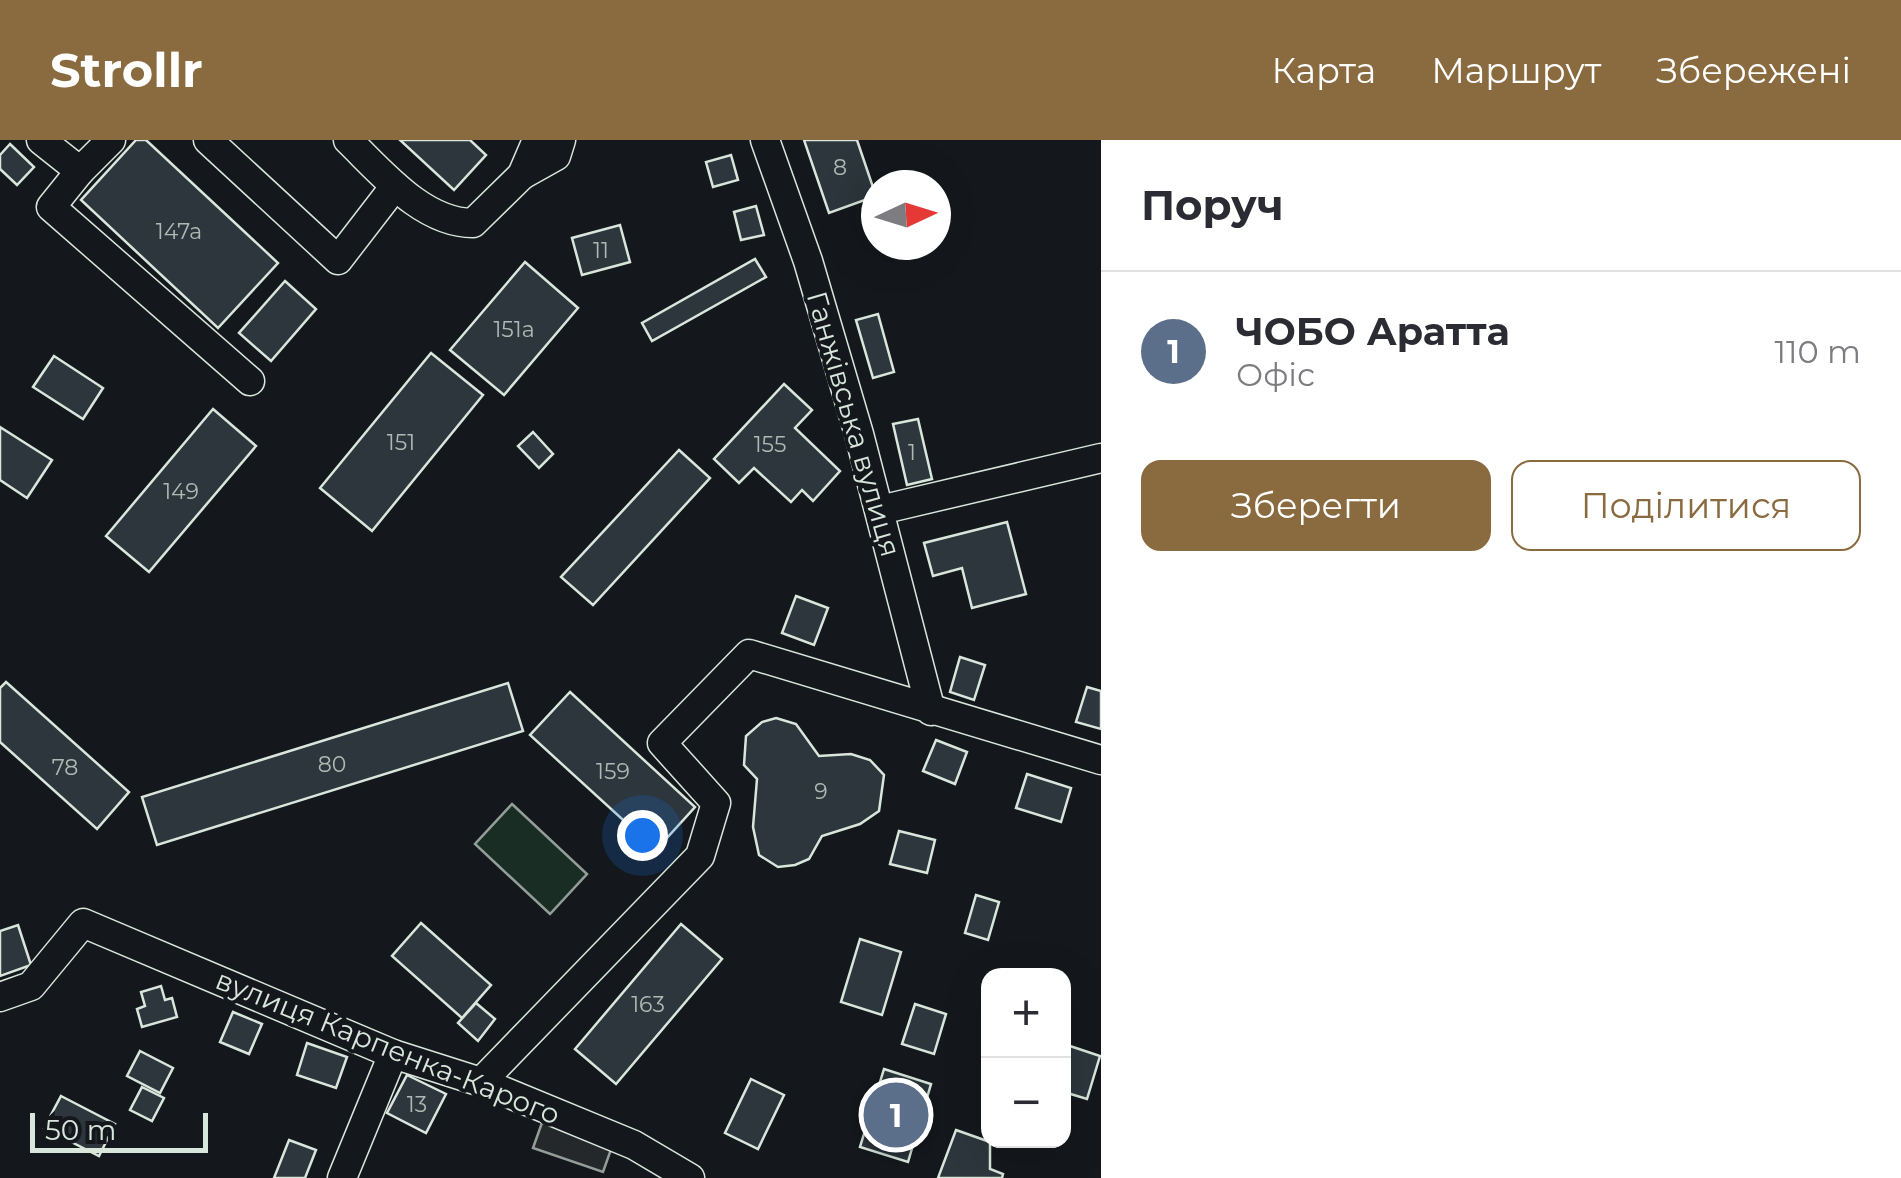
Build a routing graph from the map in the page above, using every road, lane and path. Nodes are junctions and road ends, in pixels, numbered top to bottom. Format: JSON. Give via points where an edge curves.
{"nodes":[{"id":1,"x":41,"y":140,"type":"edge"},
{"id":2,"x":110,"y":140,"type":"edge"},
{"id":3,"x":208,"y":140,"type":"edge"},
{"id":4,"x":348,"y":140,"type":"edge"},
{"id":5,"x":538,"y":140,"type":"edge"},
{"id":6,"x":562,"y":140,"type":"edge"},
{"id":7,"x":766,"y":140,"type":"edge"},
{"id":8,"x":80,"y":171,"type":"junction"},
{"id":9,"x":522,"y":175,"type":"junction"},
{"id":10,"x":396,"y":186,"type":"junction"},
{"id":11,"x":250,"y":380,"type":"dead end"},
{"id":12,"x":1101,"y":458,"type":"edge"},
{"id":13,"x":880,"y":510,"type":"junction"},
{"id":14,"x":931,"y":711,"type":"junction"},
{"id":15,"x":1101,"y":760,"type":"edge"},
{"id":16,"x":0,"y":997,"type":"edge"},
{"id":17,"x":393,"y":1054,"type":"junction"},
{"id":18,"x":481,"y":1082,"type":"junction"},
{"id":19,"x":342,"y":1178,"type":"edge"},
{"id":20,"x":690,"y":1178,"type":"edge"}],
"edges":[{"from":1,"to":8,"type":"street"},
{"from":2,"to":8,"type":"street"},
{"from":3,"to":10,"type":"street","via":[[338,260]]},
{"from":4,"to":10,"type":"street"},
{"from":5,"to":9,"type":"street"},
{"from":6,"to":9,"type":"street","via":[[556,156]]},
{"from":7,"to":13,"type":"street","name":"Ганжівська вулиця"},
{"from":8,"to":11,"type":"street","via":[[51,207]]},
{"from":9,"to":10,"type":"street","via":[[473,223],[451,223]]},
{"from":12,"to":13,"type":"street"},
{"from":13,"to":14,"type":"street","name":"Ганжівська вулиця"},
{"from":14,"to":15,"type":"street"},
{"from":14,"to":18,"type":"street","via":[[749,654],[662,743],[716,803],[700,856]]},
{"from":16,"to":17,"type":"street","name":"вулиця Карпенка-Карого","via":[[32,986],[82,923]]},
{"from":17,"to":18,"type":"street","name":"вулиця Карпенка-Карого"},
{"from":17,"to":19,"type":"street"},
{"from":18,"to":20,"type":"street","name":"вулиця Карпенка-Карого","via":[[634,1145]]}]}
